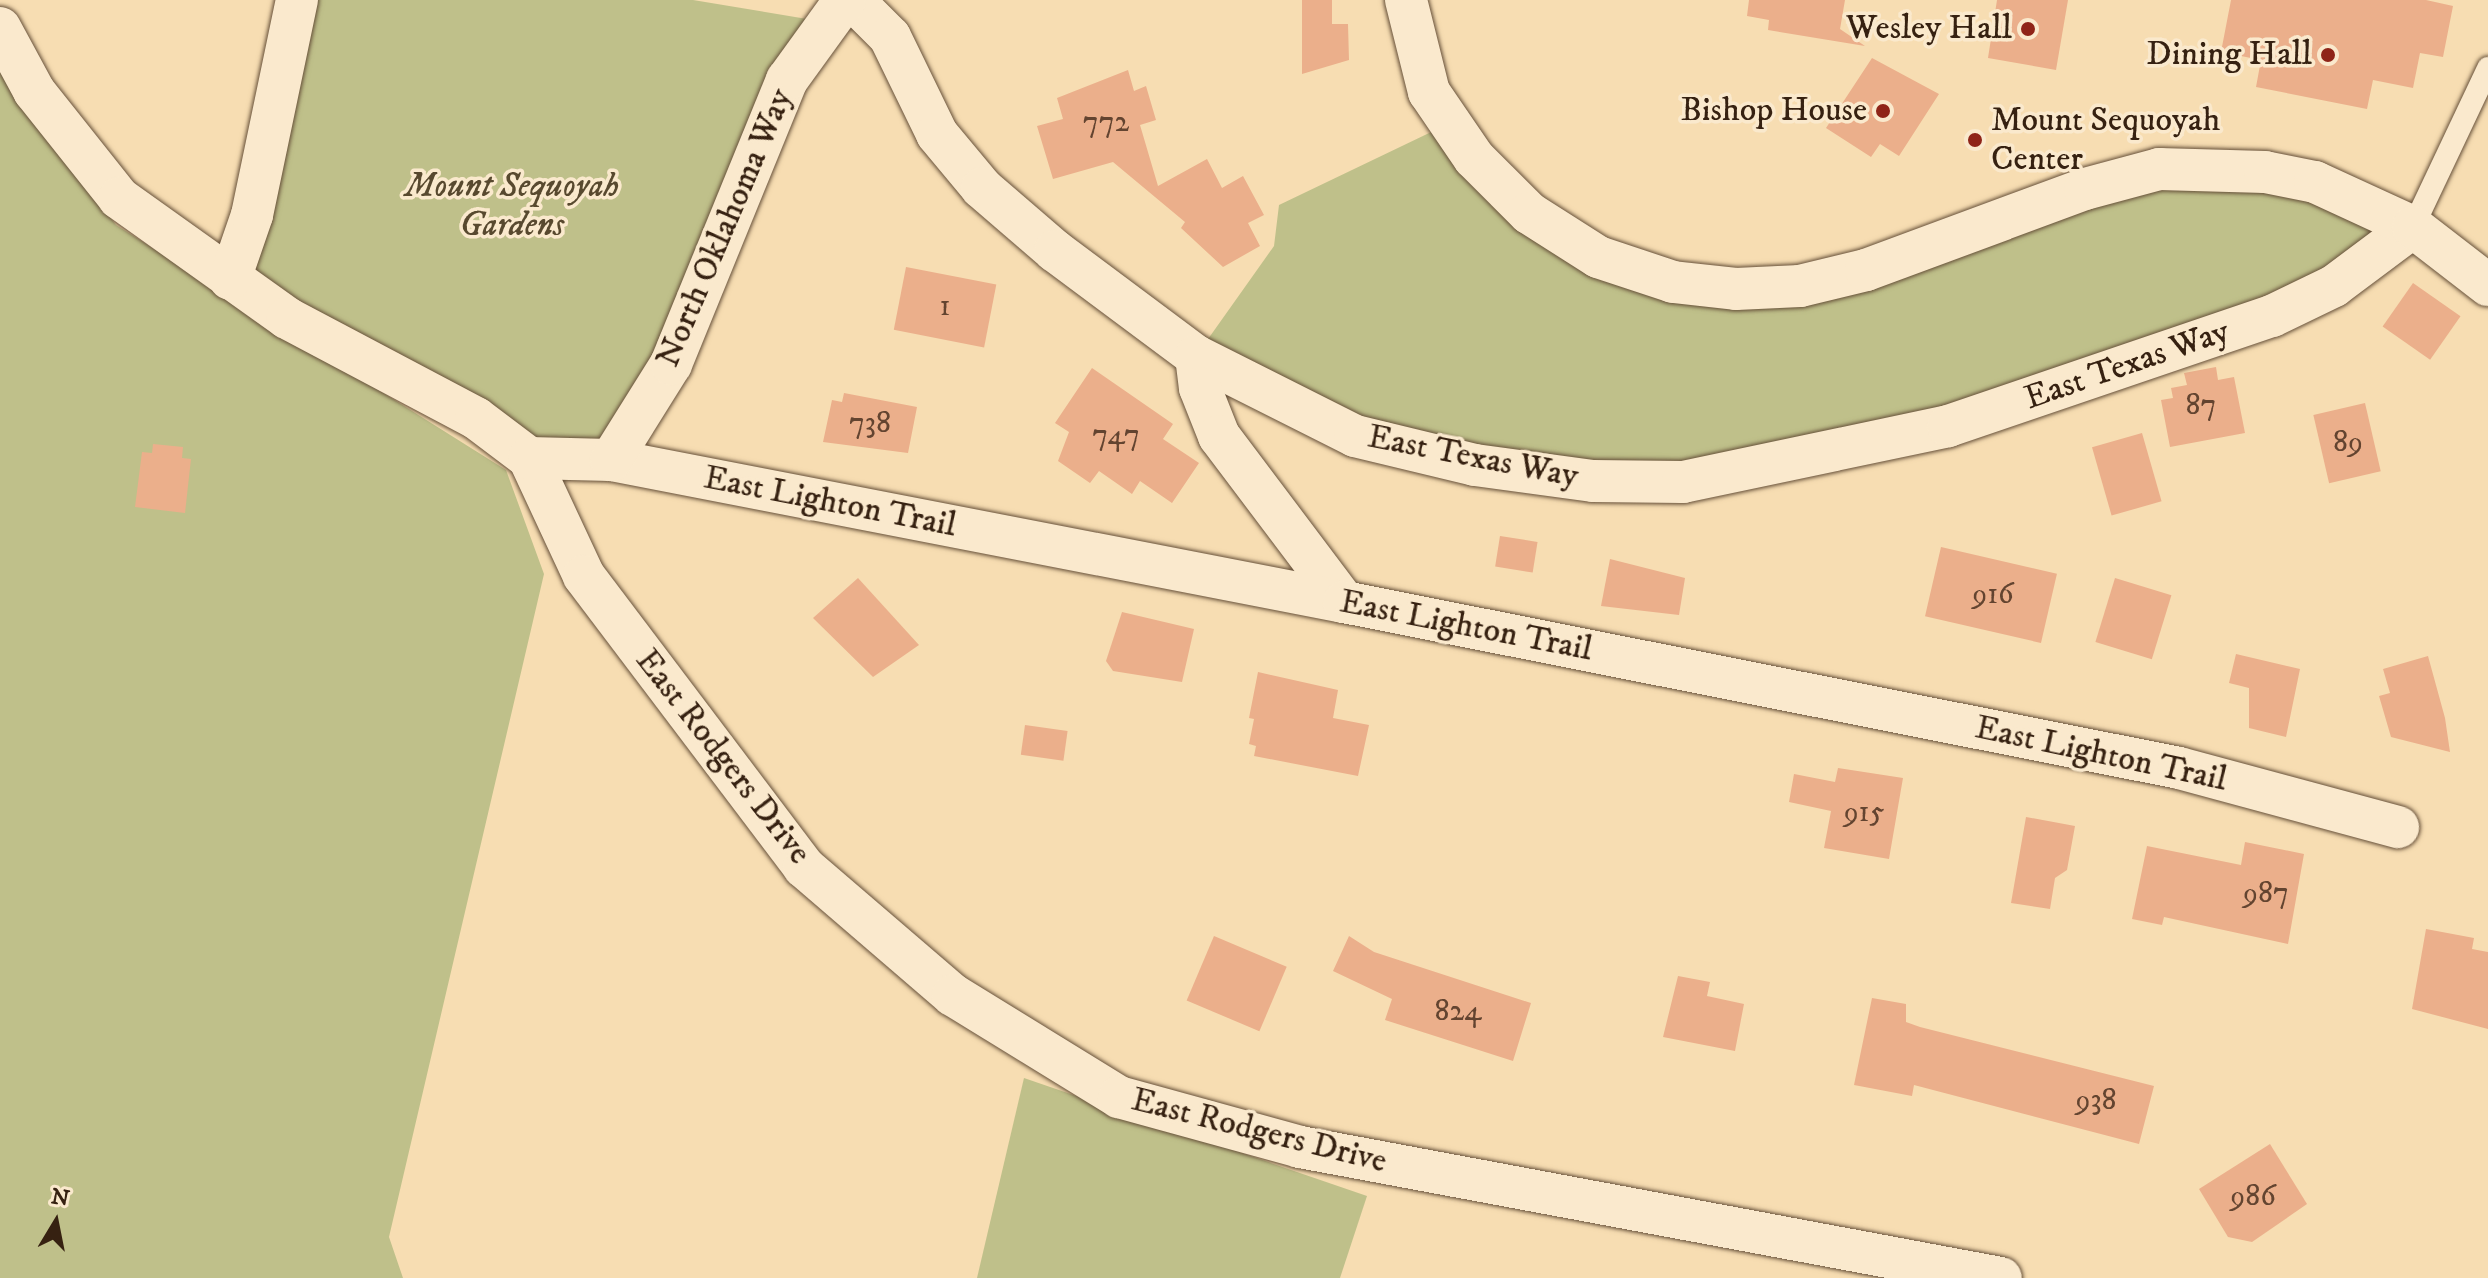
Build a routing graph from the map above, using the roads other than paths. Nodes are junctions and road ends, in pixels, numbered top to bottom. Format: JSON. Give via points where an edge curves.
{"nodes":[{"id":1,"x":297,"y":0,"type":"edge"},
{"id":2,"x":845,"y":0,"type":"edge"},
{"id":3,"x":853,"y":0,"type":"edge"},
{"id":4,"x":1406,"y":0,"type":"edge"},
{"id":5,"x":0,"y":28,"type":"edge"},
{"id":6,"x":2488,"y":68,"type":"edge"},
{"id":7,"x":2413,"y":227,"type":"junction"},
{"id":8,"x":230,"y":279,"type":"junction"},
{"id":9,"x":2488,"y":285,"type":"edge"},
{"id":10,"x":1196,"y":356,"type":"junction"},
{"id":11,"x":529,"y":458,"type":"junction"},
{"id":12,"x":611,"y":460,"type":"junction"},
{"id":13,"x":1344,"y":602,"type":"junction"},
{"id":14,"x":2398,"y":827,"type":"dead end"},
{"id":15,"x":2001,"y":1278,"type":"edge"}],
"edges":[{"from":1,"to":8,"type":"street","via":[[252,215]]},
{"from":2,"to":12,"type":"street","name":"North Oklahoma Way","via":[[787,80],[671,364]]},
{"from":3,"to":10,"type":"street","name":"East Texas Way","via":[[890,37],[937,134],[982,188]]},
{"from":4,"to":7,"type":"street","via":[[1429,92],[1474,158],[1529,213],[1598,257],[1673,282],[1736,289],[1840,277],[2159,169],[2265,172],[2315,182]]},
{"from":5,"to":8,"type":"street","name":"East Rodgers Drive","via":[[34,91],[119,198]]},
{"from":6,"to":7,"type":"lane"},
{"from":7,"to":9,"type":"street"},
{"from":7,"to":10,"type":"street","name":"East Texas Way","via":[[2334,286],[2272,316],[1948,426],[1683,482],[1593,481],[1475,465],[1355,436]]},
{"from":8,"to":11,"type":"street","name":"East Rodgers Drive","via":[[287,318],[476,418]]},
{"from":10,"to":13,"type":"street","via":[[1200,388],[1219,436]]},
{"from":11,"to":12,"type":"street","name":"East Lighton Trail"},
{"from":11,"to":15,"type":"street","name":"East Rodgers Drive","via":[[584,576],[804,867],[953,995],[1119,1097],[1300,1147]]},
{"from":12,"to":13,"type":"street","name":"East Lighton Trail"},
{"from":13,"to":14,"type":"street","name":"East Lighton Trail","via":[[2152,762]]}]}
